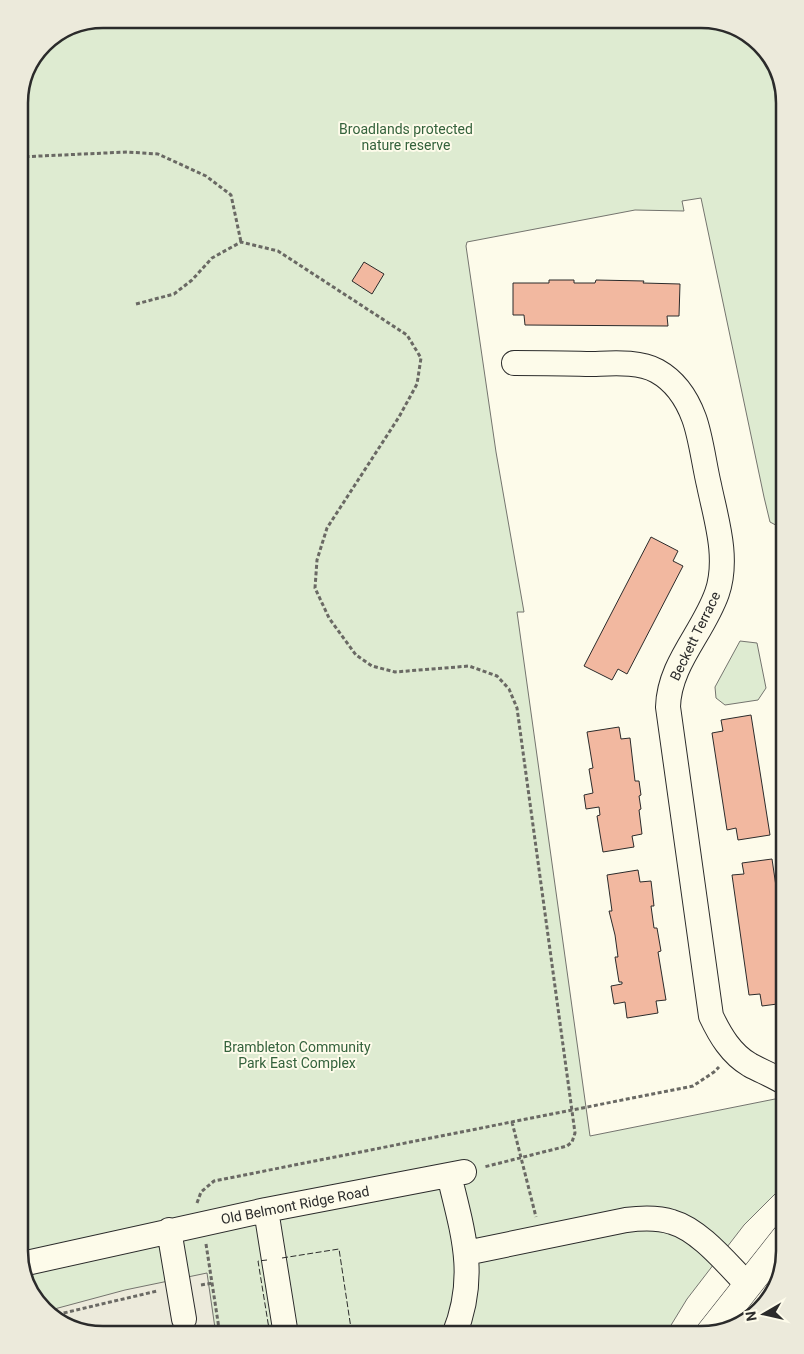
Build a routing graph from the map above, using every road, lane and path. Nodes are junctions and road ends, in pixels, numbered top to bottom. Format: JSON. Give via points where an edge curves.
{"nodes":[{"id":1,"x":28,"y":157,"type":"edge"},
{"id":2,"x":241,"y":242,"type":"junction"},
{"id":3,"x":136,"y":304,"type":"dead end"},
{"id":4,"x":514,"y":363,"type":"dead end"},
{"id":5,"x":732,"y":1051,"type":"junction"},
{"id":6,"x":776,"y":1078,"type":"edge"},
{"id":7,"x":572,"y":1110,"type":"junction"},
{"id":8,"x":512,"y":1122,"type":"junction"},
{"id":9,"x":522,"y":1158,"type":"junction"},
{"id":10,"x":457,"y":1174,"type":"junction"},
{"id":11,"x":196,"y":1204,"type":"dead end"},
{"id":12,"x":266,"y":1210,"type":"junction"},
{"id":13,"x":169,"y":1230,"type":"junction"},
{"id":14,"x":541,"y":1238,"type":"junction"},
{"id":15,"x":205,"y":1242,"type":"dead end"},
{"id":16,"x":776,"y":1249,"type":"edge"},
{"id":17,"x":466,"y":1253,"type":"junction"},
{"id":18,"x":29,"y":1262,"type":"edge"},
{"id":19,"x":747,"y":1284,"type":"junction"},
{"id":20,"x":158,"y":1291,"type":"dead end"},
{"id":21,"x":61,"y":1314,"type":"edge"},
{"id":22,"x":184,"y":1318,"type":"dead end"},
{"id":23,"x":716,"y":1325,"type":"edge"},
{"id":24,"x":219,"y":1326,"type":"edge"},
{"id":25,"x":285,"y":1326,"type":"edge"},
{"id":26,"x":457,"y":1326,"type":"edge"}],
"edges":[{"from":1,"to":2,"type":"path","via":[[127,152],[158,154],[206,176],[231,195]]},
{"from":2,"to":3,"type":"path","via":[[212,258],[174,294]]},
{"from":2,"to":7,"type":"path","via":[[278,251],[407,335],[421,358],[417,384],[399,417],[327,528],[316,560],[315,588],[334,626],[356,655],[372,666],[395,672],[469,666],[497,676],[509,689],[517,708]]},
{"from":4,"to":5,"type":"street","name":"Beckett Terrace","via":[[644,366],[670,380],[694,419],[720,536],[722,574],[711,608],[672,679],[668,707],[711,1016]]},
{"from":5,"to":6,"type":"street","name":"Beckett Terrace","via":[[748,1064]]},
{"from":5,"to":7,"type":"path","via":[[714,1072],[693,1086]]},
{"from":7,"to":8,"type":"path"},
{"from":7,"to":9,"type":"path","via":[[575,1134],[572,1142]]},
{"from":8,"to":9,"type":"path"},
{"from":8,"to":11,"type":"path","via":[[214,1181],[201,1192]]},
{"from":9,"to":10,"type":"path"},
{"from":9,"to":14,"type":"path"},
{"from":10,"to":12,"type":"street","name":"Old Belmont Ridge Road"},
{"from":10,"to":17,"type":"street"},
{"from":12,"to":13,"type":"street","name":"Old Belmont Ridge Road"},
{"from":12,"to":25,"type":"street"},
{"from":13,"to":18,"type":"street","name":"Old Belmont Ridge Road"},
{"from":13,"to":22,"type":"street"},
{"from":14,"to":17,"type":"street"},
{"from":14,"to":19,"type":"street","via":[[638,1219],[670,1221],[701,1239]]},
{"from":15,"to":24,"type":"path"},
{"from":16,"to":19,"type":"main road"},
{"from":17,"to":26,"type":"street","via":[[468,1280]]},
{"from":19,"to":23,"type":"main road"},
{"from":20,"to":21,"type":"path"}]}
